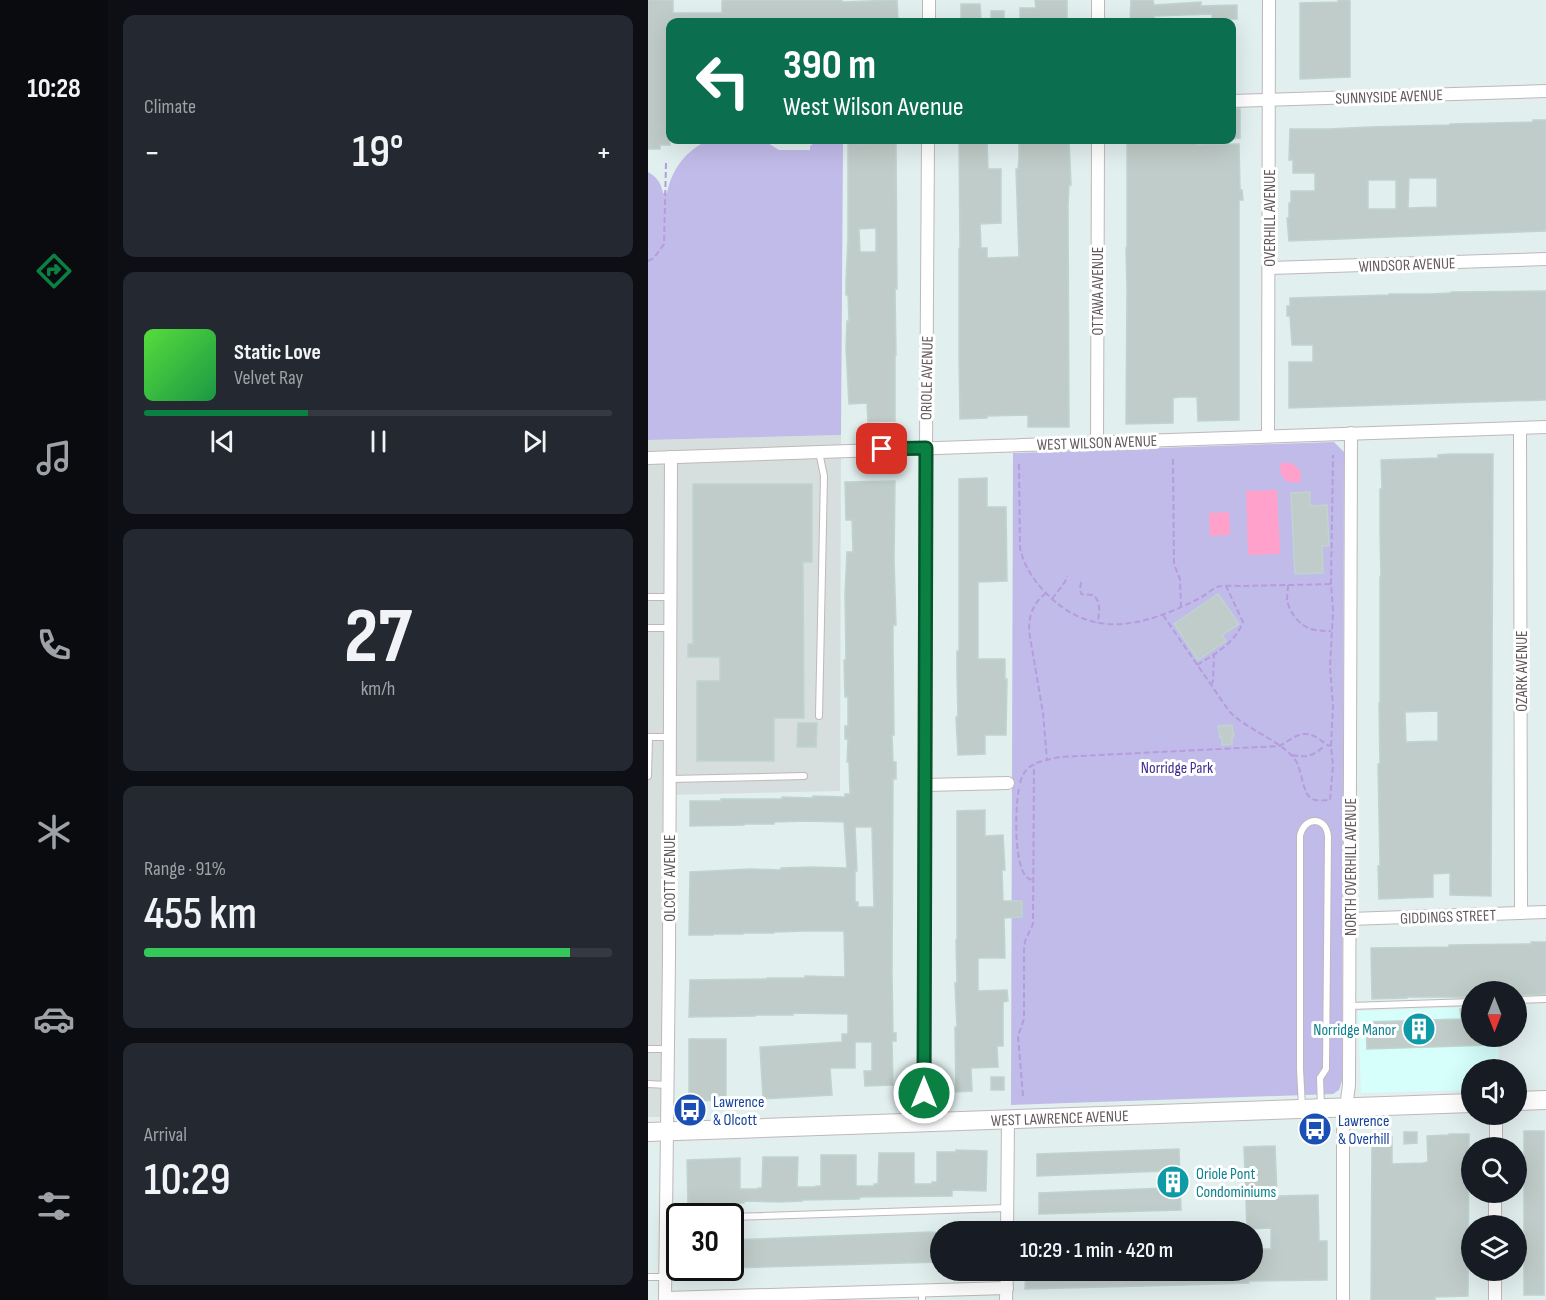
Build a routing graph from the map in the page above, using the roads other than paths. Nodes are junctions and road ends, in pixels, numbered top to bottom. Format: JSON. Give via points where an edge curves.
{"nodes":[{"id":1,"x":929,"y":0,"type":"edge"},
{"id":2,"x":1098,"y":0,"type":"edge"},
{"id":3,"x":1269,"y":0,"type":"edge"},
{"id":4,"x":929,"y":18,"type":"edge"},
{"id":5,"x":1098,"y":18,"type":"edge"},
{"id":6,"x":1546,"y":91,"type":"edge"},
{"id":7,"x":1269,"y":99,"type":"junction"},
{"id":8,"x":1236,"y":101,"type":"edge"},
{"id":9,"x":928,"y":144,"type":"edge"},
{"id":10,"x":1098,"y":144,"type":"edge"},
{"id":11,"x":1546,"y":259,"type":"edge"},
{"id":12,"x":1269,"y":268,"type":"junction"},
{"id":13,"x":1546,"y":427,"type":"edge"},
{"id":14,"x":1520,"y":428,"type":"junction"},
{"id":15,"x":1351,"y":433,"type":"junction"},
{"id":16,"x":1268,"y":436,"type":"junction"},
{"id":17,"x":1097,"y":442,"type":"junction"},
{"id":18,"x":926,"y":448,"type":"junction"},
{"id":19,"x":819,"y":452,"type":"junction"},
{"id":20,"x":671,"y":457,"type":"junction"},
{"id":21,"x":648,"y":458,"type":"edge"},
{"id":22,"x":648,"y":597,"type":"edge"},
{"id":23,"x":670,"y":597,"type":"junction"},
{"id":24,"x":648,"y":628,"type":"edge"},
{"id":25,"x":670,"y":628,"type":"junction"},
{"id":26,"x":819,"y":716,"type":"dead end"},
{"id":27,"x":649,"y":737,"type":"edge"},
{"id":28,"x":670,"y":737,"type":"junction"},
{"id":29,"x":648,"y":776,"type":"edge"},
{"id":30,"x":804,"y":776,"type":"dead end"},
{"id":31,"x":670,"y":779,"type":"junction"},
{"id":32,"x":1008,"y":783,"type":"dead end"},
{"id":33,"x":926,"y":785,"type":"junction"},
{"id":34,"x":1546,"y":912,"type":"edge"},
{"id":35,"x":1521,"y":913,"type":"junction"},
{"id":36,"x":1350,"y":919,"type":"junction"},
{"id":37,"x":1546,"y":999,"type":"edge"},
{"id":38,"x":1527,"y":1000,"type":"edge"},
{"id":39,"x":1461,"y":1002,"type":"edge"},
{"id":40,"x":1350,"y":1006,"type":"junction"},
{"id":41,"x":648,"y":1049,"type":"edge"},
{"id":42,"x":668,"y":1049,"type":"junction"},
{"id":43,"x":648,"y":1084,"type":"edge"},
{"id":44,"x":668,"y":1085,"type":"junction"},
{"id":45,"x":1546,"y":1100,"type":"edge"},
{"id":46,"x":1527,"y":1101,"type":"edge"},
{"id":47,"x":1461,"y":1103,"type":"edge"},
{"id":48,"x":1347,"y":1107,"type":"junction"},
{"id":49,"x":1321,"y":1108,"type":"junction"},
{"id":50,"x":1302,"y":1109,"type":"junction"},
{"id":51,"x":1008,"y":1118,"type":"junction"},
{"id":52,"x":924,"y":1121,"type":"junction"},
{"id":53,"x":667,"y":1131,"type":"junction"},
{"id":54,"x":648,"y":1132,"type":"edge"},
{"id":55,"x":666,"y":1203,"type":"edge"},
{"id":56,"x":1007,"y":1208,"type":"junction"},
{"id":57,"x":744,"y":1217,"type":"edge"},
{"id":58,"x":666,"y":1220,"type":"edge"},
{"id":59,"x":1007,"y":1221,"type":"edge"},
{"id":60,"x":648,"y":1277,"type":"edge"},
{"id":61,"x":665,"y":1277,"type":"junction"},
{"id":62,"x":1495,"y":1281,"type":"edge"},
{"id":63,"x":1007,"y":1294,"type":"edge"},
{"id":64,"x":922,"y":1295,"type":"edge"},
{"id":65,"x":665,"y":1299,"type":"edge"},
{"id":66,"x":1343,"y":1300,"type":"edge"},
{"id":67,"x":1495,"y":1300,"type":"edge"}],
"edges":[{"from":1,"to":4,"type":"street"},
{"from":2,"to":5,"type":"street"},
{"from":3,"to":7,"type":"street","name":"OVERHILL AVENUE"},
{"from":6,"to":7,"type":"street","name":"SUNNYSIDE AVENUE"},
{"from":7,"to":8,"type":"street","name":"SUNNYSIDE AVENUE"},
{"from":7,"to":12,"type":"street","name":"OVERHILL AVENUE"},
{"from":9,"to":18,"type":"street","name":"ORIOLE AVENUE"},
{"from":10,"to":17,"type":"street","name":"OTTAWA AVENUE"},
{"from":11,"to":12,"type":"street","name":"WINDSOR AVENUE"},
{"from":12,"to":16,"type":"street","name":"OVERHILL AVENUE"},
{"from":13,"to":14,"type":"street","name":"WEST WILSON AVENUE"},
{"from":14,"to":15,"type":"street","name":"WEST WILSON AVENUE"},
{"from":14,"to":35,"type":"street","name":"OZARK AVENUE"},
{"from":15,"to":16,"type":"street","name":"WEST WILSON AVENUE"},
{"from":15,"to":36,"type":"street","name":"NORTH OVERHILL AVENUE"},
{"from":16,"to":17,"type":"street","name":"WEST WILSON AVENUE"},
{"from":17,"to":18,"type":"street","name":"WEST WILSON AVENUE"},
{"from":18,"to":19,"type":"street","name":"WEST WILSON AVENUE"},
{"from":18,"to":33,"type":"street","name":"ORIOLE AVENUE"},
{"from":19,"to":20,"type":"street","name":"WEST WILSON AVENUE"},
{"from":19,"to":26,"type":"lane","via":[[824,476]]},
{"from":20,"to":21,"type":"street","name":"WEST WILSON AVENUE"},
{"from":20,"to":23,"type":"street","name":"OLCOTT AVENUE"},
{"from":22,"to":23,"type":"lane"},
{"from":23,"to":25,"type":"street","name":"OLCOTT AVENUE"},
{"from":24,"to":25,"type":"lane"},
{"from":25,"to":28,"type":"street","name":"OLCOTT AVENUE"},
{"from":27,"to":28,"type":"lane"},
{"from":27,"to":29,"type":"lane"},
{"from":28,"to":31,"type":"street","name":"OLCOTT AVENUE"},
{"from":30,"to":31,"type":"lane"},
{"from":31,"to":42,"type":"street","name":"OLCOTT AVENUE"},
{"from":32,"to":33,"type":"street"},
{"from":33,"to":52,"type":"street","name":"ORIOLE AVENUE"},
{"from":34,"to":35,"type":"street","name":"GIDDINGS STREET"},
{"from":35,"to":36,"type":"street","name":"GIDDINGS STREET"},
{"from":36,"to":40,"type":"street","name":"NORTH OVERHILL AVENUE"},
{"from":37,"to":38,"type":"lane"},
{"from":39,"to":40,"type":"lane"},
{"from":40,"to":48,"type":"street","name":"NORTH OVERHILL AVENUE"},
{"from":41,"to":42,"type":"lane"},
{"from":42,"to":44,"type":"street","name":"OLCOTT AVENUE"},
{"from":43,"to":44,"type":"lane"},
{"from":44,"to":53,"type":"street","name":"OLCOTT AVENUE"},
{"from":45,"to":46,"type":"main road"},
{"from":47,"to":48,"type":"main road","name":"WEST LAWRENCE AVENUE"},
{"from":48,"to":49,"type":"main road","name":"WEST LAWRENCE AVENUE"},
{"from":48,"to":66,"type":"street","name":"NORTH OVERHILL AVENUE","via":[[1343,1131]]},
{"from":49,"to":50,"type":"main road","name":"WEST LAWRENCE AVENUE"},
{"from":49,"to":50,"type":"lane","via":[[1320,1078],[1326,1069],[1328,836],[1324,825],[1314,821],[1304,825],[1300,836]]},
{"from":50,"to":51,"type":"main road","name":"WEST LAWRENCE AVENUE"},
{"from":51,"to":52,"type":"main road","name":"WEST LAWRENCE AVENUE"},
{"from":51,"to":56,"type":"street"},
{"from":52,"to":53,"type":"main road","name":"WEST LAWRENCE AVENUE"},
{"from":53,"to":54,"type":"main road","name":"WEST LAWRENCE AVENUE"},
{"from":53,"to":55,"type":"street","name":"OLCOTT AVENUE"},
{"from":56,"to":57,"type":"lane"},
{"from":56,"to":59,"type":"street"},
{"from":58,"to":61,"type":"street","name":"OLCOTT AVENUE"},
{"from":60,"to":61,"type":"lane"},
{"from":61,"to":65,"type":"street","name":"OLCOTT AVENUE"},
{"from":62,"to":67,"type":"street"},
{"from":63,"to":64,"type":"street"},
{"from":64,"to":65,"type":"street"}]}
